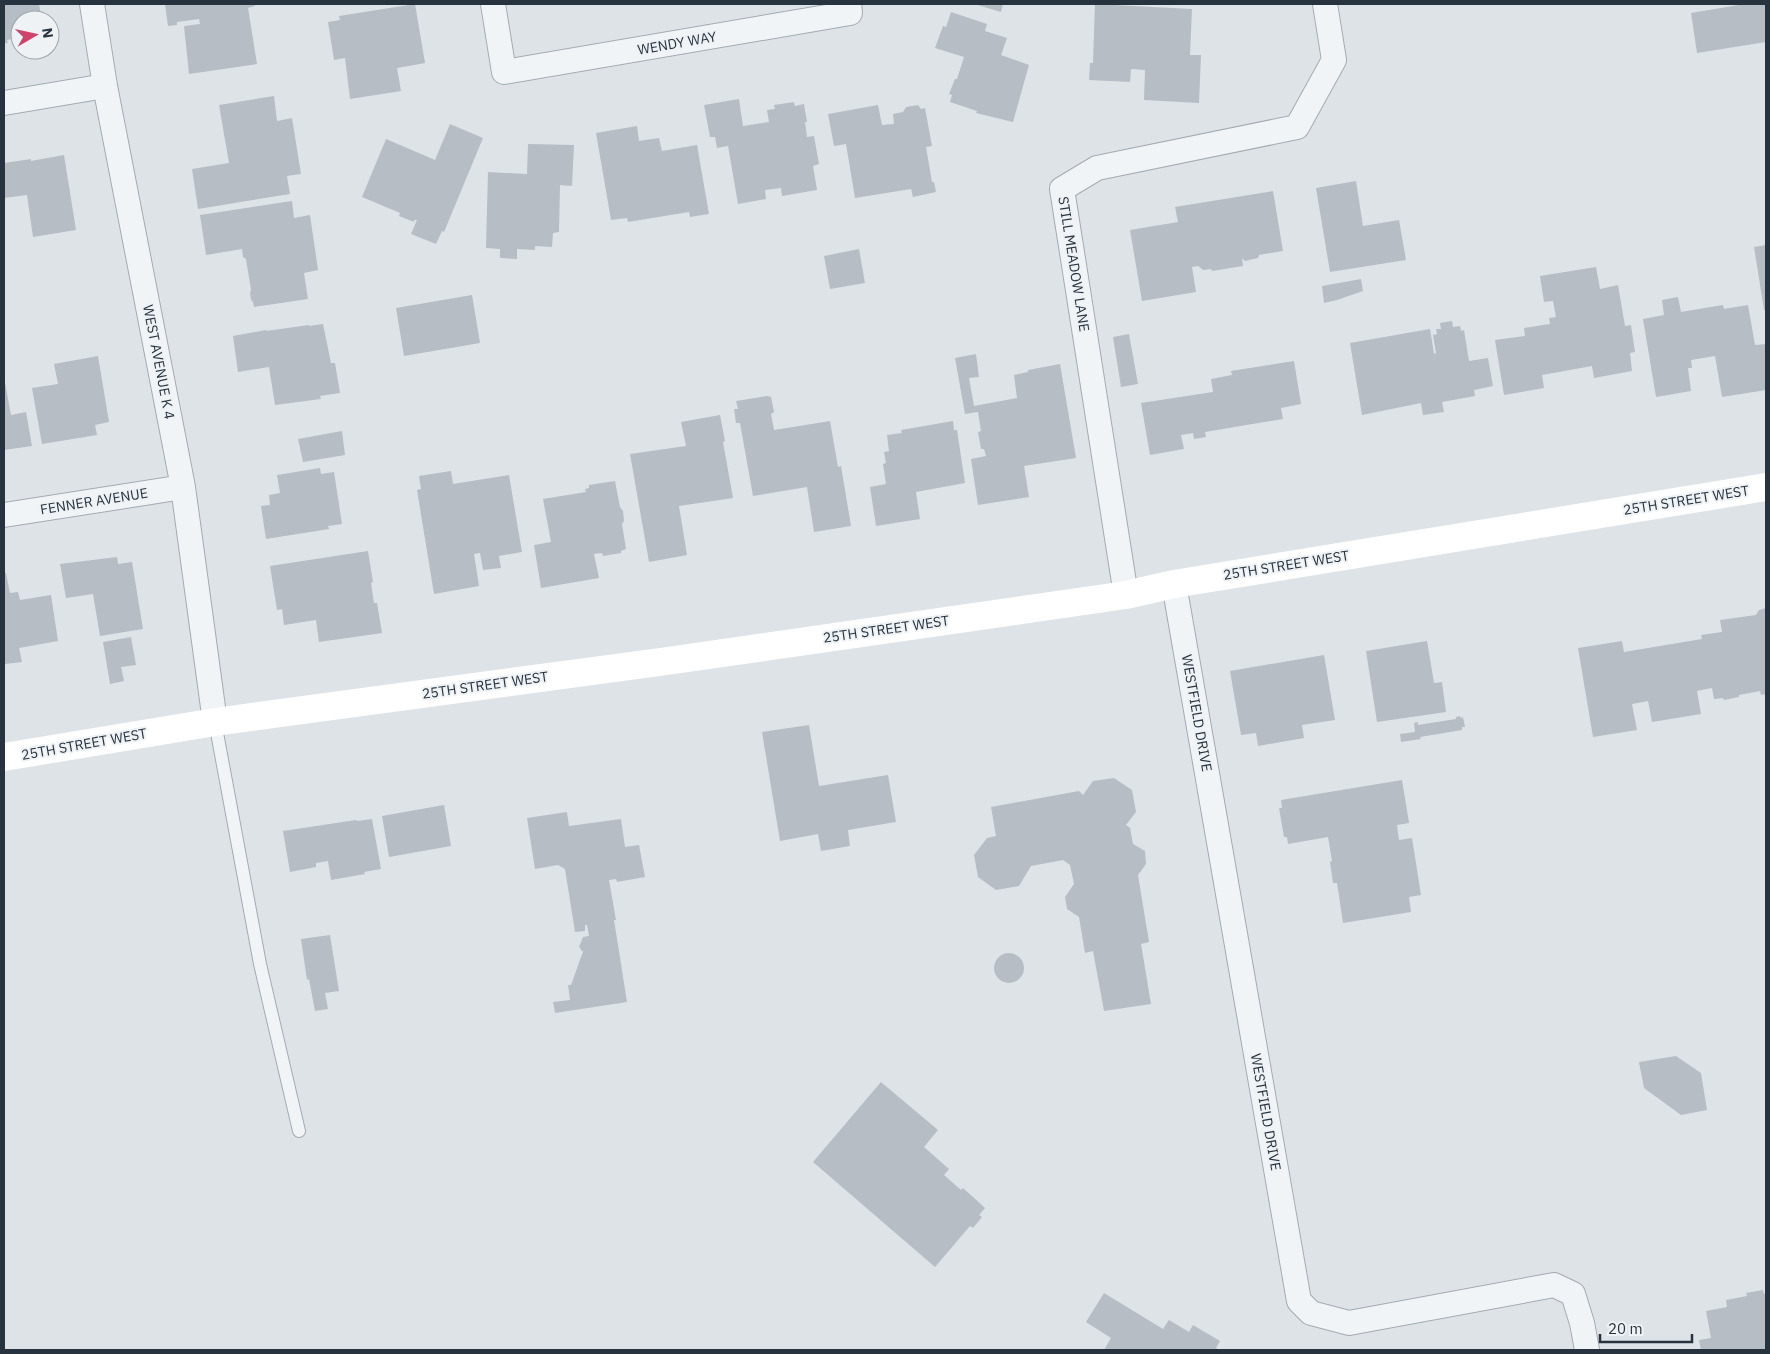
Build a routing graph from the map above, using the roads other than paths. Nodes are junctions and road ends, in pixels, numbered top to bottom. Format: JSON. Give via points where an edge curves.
{"nodes":[{"id":1,"x":92,"y":4,"type":"edge"},
{"id":2,"x":493,"y":4,"type":"edge"},
{"id":3,"x":1325,"y":4,"type":"edge"},
{"id":4,"x":850,"y":8,"type":"edge"},
{"id":5,"x":105,"y":86,"type":"junction"},
{"id":6,"x":4,"y":103,"type":"edge"},
{"id":7,"x":183,"y":487,"type":"junction"},
{"id":8,"x":1766,"y":487,"type":"edge"},
{"id":9,"x":4,"y":516,"type":"edge"},
{"id":10,"x":1174,"y":584,"type":"junction"},
{"id":11,"x":1126,"y":595,"type":"junction"},
{"id":12,"x":215,"y":722,"type":"junction"},
{"id":13,"x":4,"y":757,"type":"edge"},
{"id":14,"x":299,"y":1131,"type":"dead end"},
{"id":15,"x":1587,"y":1350,"type":"edge"}],
"edges":[{"from":1,"to":5,"type":"street","name":"WEST AVENUE K 4"},
{"from":2,"to":4,"type":"street","name":"WENDY WAY","via":[[504,72]]},
{"from":3,"to":11,"type":"street","name":"STILL MEADOW LANE","via":[[1334,60],[1297,127],[1097,168],[1062,189]]},
{"from":5,"to":6,"type":"street"},
{"from":5,"to":7,"type":"street","name":"WEST AVENUE K 4"},
{"from":7,"to":9,"type":"street","name":"FENNER AVENUE"},
{"from":7,"to":12,"type":"street","name":"WEST AVENUE K 4"},
{"from":8,"to":10,"type":"street","name":"25TH STREET WEST"},
{"from":10,"to":11,"type":"street","name":"25TH STREET WEST"},
{"from":10,"to":15,"type":"street","name":"WESTFIELD DRIVE","via":[[1299,1301],[1311,1313],[1348,1323],[1554,1285],[1573,1294]]},
{"from":11,"to":12,"type":"street","name":"25TH STREET WEST"},
{"from":12,"to":13,"type":"street","name":"25TH STREET WEST"},
{"from":12,"to":14,"type":"lane","via":[[260,964]]}]}
